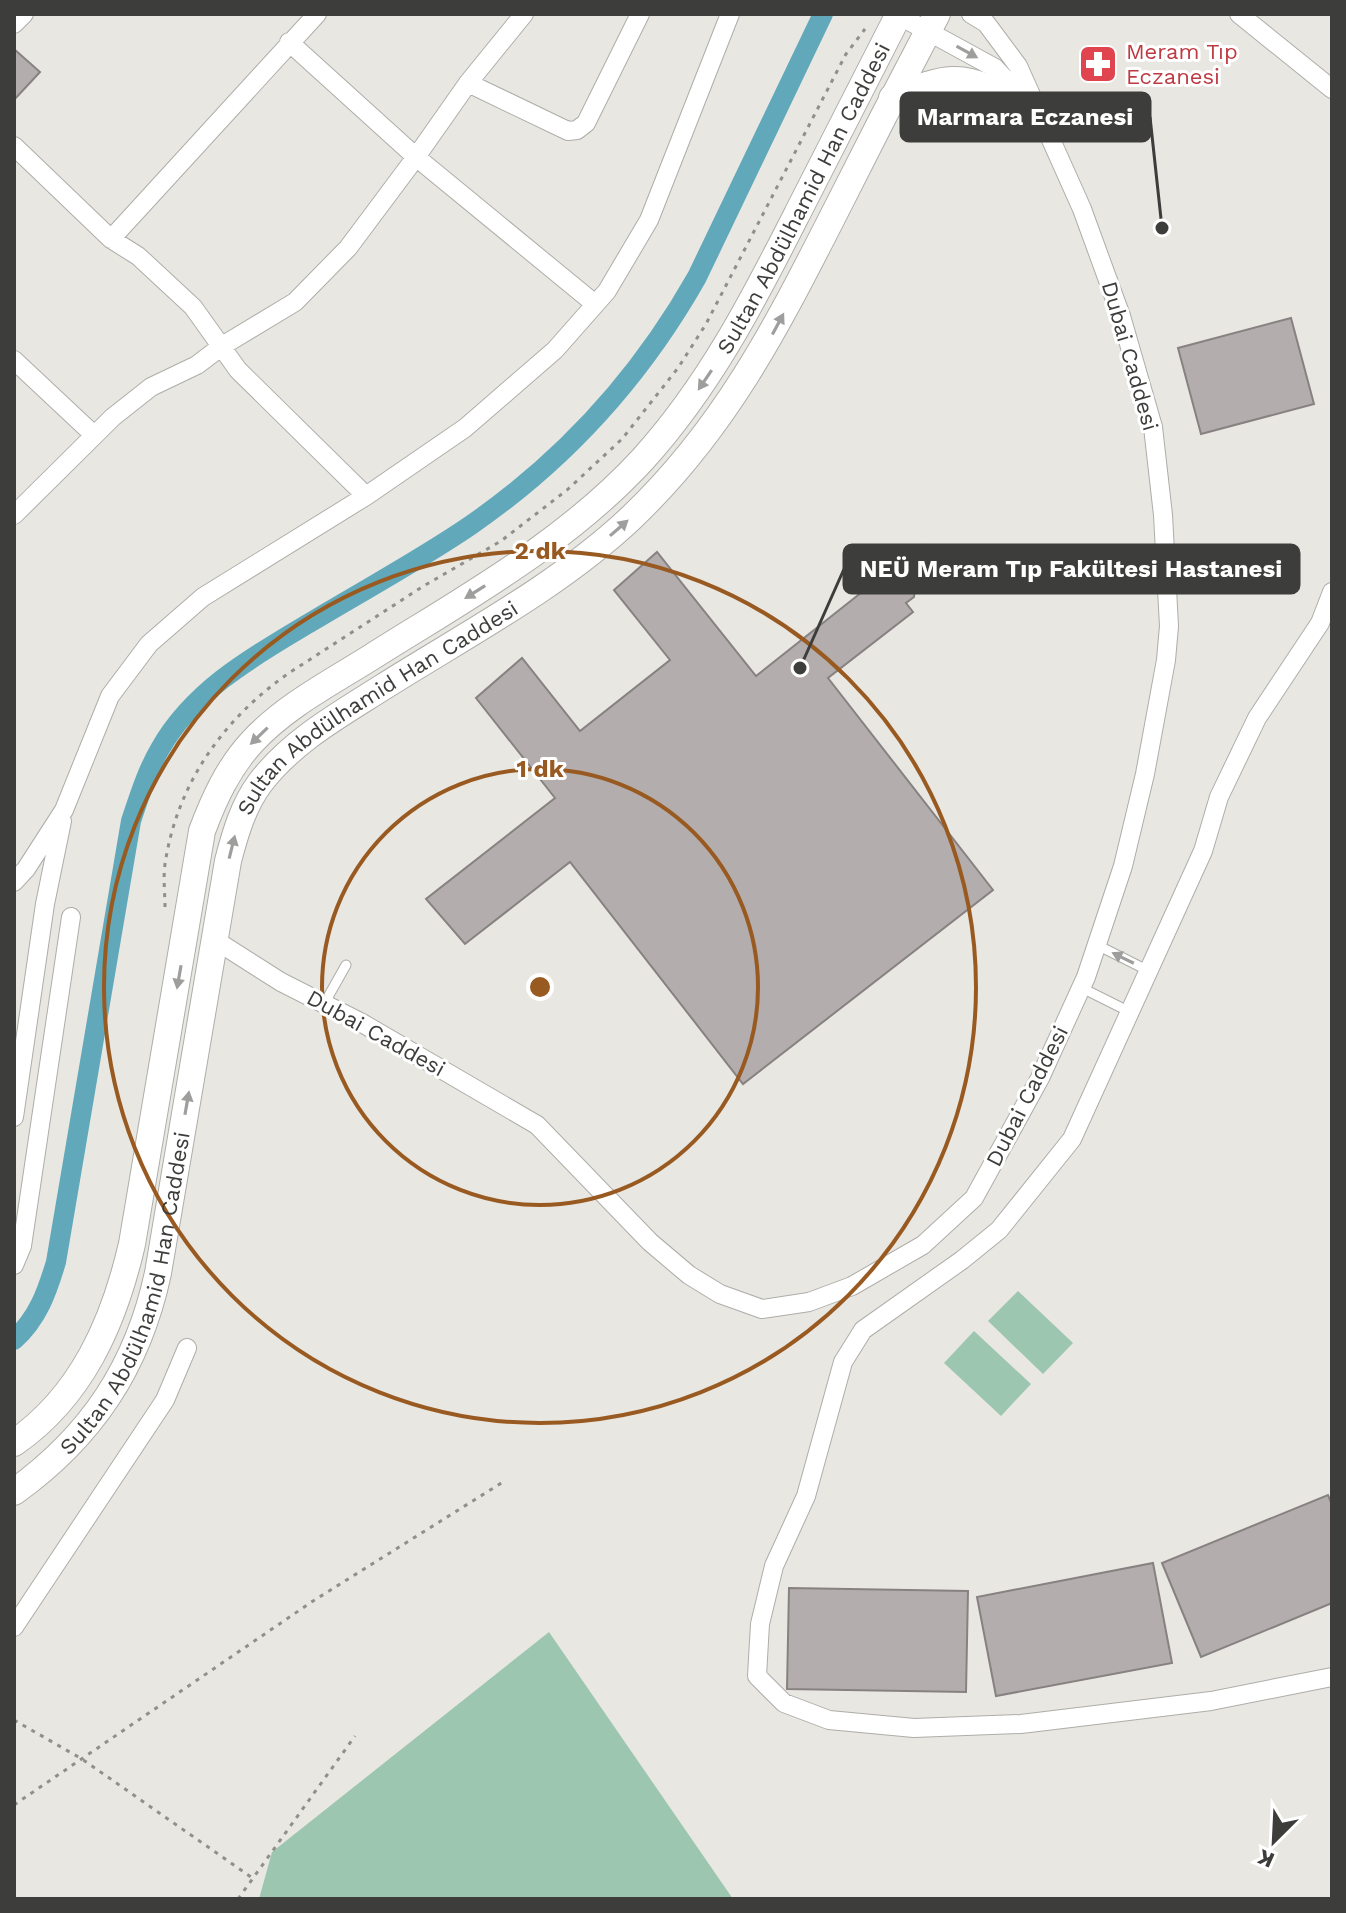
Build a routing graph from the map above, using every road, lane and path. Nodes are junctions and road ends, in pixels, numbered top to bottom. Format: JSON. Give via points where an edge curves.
{"nodes":[{"id":1,"x":24,"y":14,"type":"edge"},
{"id":2,"x":317,"y":14,"type":"edge"},
{"id":3,"x":524,"y":14,"type":"edge"},
{"id":4,"x":640,"y":14,"type":"edge"},
{"id":5,"x":730,"y":14,"type":"edge"},
{"id":6,"x":971,"y":14,"type":"edge"},
{"id":7,"x":1239,"y":14,"type":"edge"},
{"id":8,"x":898,"y":15,"type":"edge"},
{"id":9,"x":932,"y":22,"type":"edge"},
{"id":10,"x":14,"y":24,"type":"edge"},
{"id":11,"x":289,"y":42,"type":"junction"},
{"id":12,"x":468,"y":83,"type":"junction"},
{"id":13,"x":1332,"y":89,"type":"edge"},
{"id":14,"x":892,"y":98,"type":"junction"},
{"id":15,"x":1039,"y":116,"type":"junction"},
{"id":16,"x":14,"y":146,"type":"edge"},
{"id":17,"x":416,"y":157,"type":"junction"},
{"id":18,"x":111,"y":239,"type":"junction"},
{"id":19,"x":595,"y":304,"type":"junction"},
{"id":20,"x":222,"y":346,"type":"junction"},
{"id":21,"x":14,"y":360,"type":"edge"},
{"id":22,"x":94,"y":435,"type":"junction"},
{"id":23,"x":366,"y":496,"type":"junction"},
{"id":24,"x":14,"y":515,"type":"edge"},
{"id":25,"x":1332,"y":592,"type":"edge"},
{"id":26,"x":64,"y":810,"type":"junction"},
{"id":27,"x":14,"y":882,"type":"edge"},
{"id":28,"x":71,"y":917,"type":"dead end"},
{"id":29,"x":215,"y":940,"type":"junction"},
{"id":30,"x":1097,"y":945,"type":"junction"},
{"id":31,"x":346,"y":965,"type":"dead end"},
{"id":32,"x":1149,"y":971,"type":"junction"},
{"id":33,"x":1082,"y":988,"type":"junction"},
{"id":34,"x":324,"y":1004,"type":"junction"},
{"id":35,"x":1130,"y":1012,"type":"junction"},
{"id":36,"x":14,"y":1117,"type":"edge"},
{"id":37,"x":14,"y":1265,"type":"edge"},
{"id":38,"x":187,"y":1348,"type":"dead end"},
{"id":39,"x":14,"y":1443,"type":"edge"},
{"id":40,"x":503,"y":1482,"type":"dead end"},
{"id":41,"x":14,"y":1492,"type":"edge"},
{"id":42,"x":14,"y":1627,"type":"edge"},
{"id":43,"x":1332,"y":1677,"type":"edge"},
{"id":44,"x":14,"y":1720,"type":"edge"},
{"id":45,"x":355,"y":1736,"type":"dead end"},
{"id":46,"x":82,"y":1759,"type":"junction"},
{"id":47,"x":14,"y":1805,"type":"edge"},
{"id":48,"x":251,"y":1877,"type":"junction"},
{"id":49,"x":238,"y":1899,"type":"edge"}],
"edges":[{"from":1,"to":10,"type":"street"},
{"from":2,"to":11,"type":"street"},
{"from":3,"to":12,"type":"street"},
{"from":4,"to":12,"type":"street","via":[[586,123],[577,130],[568,131]]},
{"from":5,"to":19,"type":"street","via":[[649,220]]},
{"from":6,"to":15,"type":"street","name":"Dubai Caddesi","via":[[986,23],[1018,66]]},
{"from":7,"to":13,"type":"street"},
{"from":8,"to":9,"type":"street","name":"Dubai Caddesi"},
{"from":8,"to":39,"type":"main road","name":"Sultan Abdülhamid Han Caddesi","one_way":true,"via":[[740,323],[699,389],[643,459],[561,534],[308,697],[253,741],[232,767],[202,831],[135,1229],[118,1298],[85,1370]]},
{"from":9,"to":14,"type":"main road","name":"Sultan Abdülhamid Han Caddesi"},
{"from":9,"to":15,"type":"street","name":"Dubai Caddesi","one_way":true,"via":[[995,68]]},
{"from":11,"to":17,"type":"street"},
{"from":11,"to":18,"type":"street"},
{"from":12,"to":17,"type":"street"},
{"from":14,"to":15,"type":"main road","via":[[953,79],[978,84]]},
{"from":29,"to":14,"type":"main road","name":"Sultan Abdülhamid Han Caddesi","one_way":true,"via":[[235,833],[273,768],[331,720],[583,559],[632,517],[694,450],[765,348]]},
{"from":15,"to":30,"type":"street","name":"Dubai Caddesi","via":[[1082,209],[1121,316],[1153,427],[1163,515],[1166,660],[1123,866]]},
{"from":16,"to":18,"type":"street"},
{"from":17,"to":19,"type":"street"},
{"from":17,"to":20,"type":"street","via":[[348,248],[295,302]]},
{"from":18,"to":20,"type":"street","via":[[138,256],[193,307]]},
{"from":19,"to":23,"type":"street","via":[[555,350],[465,428]]},
{"from":20,"to":22,"type":"street","via":[[151,387]]},
{"from":20,"to":23,"type":"street","via":[[238,370]]},
{"from":21,"to":22,"type":"street"},
{"from":22,"to":24,"type":"street"},
{"from":23,"to":26,"type":"street","via":[[203,597],[149,644],[110,696]]},
{"from":25,"to":32,"type":"street","via":[[1320,623],[1257,718]]},
{"from":26,"to":27,"type":"street"},
{"from":26,"to":36,"type":"street"},
{"from":28,"to":37,"type":"street","via":[[22,1246]]},
{"from":29,"to":34,"type":"street","name":"Dubai Caddesi"},
{"from":41,"to":29,"type":"main road","name":"Sultan Abdülhamid Han Caddesi","one_way":true,"via":[[88,1426],[119,1380],[145,1324]]},
{"from":32,"to":30,"type":"lane","one_way":true},
{"from":30,"to":33,"type":"street","name":"Dubai Caddesi"},
{"from":31,"to":34,"type":"lane"},
{"from":32,"to":35,"type":"street"},
{"from":33,"to":34,"type":"street","name":"Dubai Caddesi","via":[[974,1198],[923,1245],[852,1286],[809,1302],[762,1309],[720,1294],[680,1267],[537,1125]]},
{"from":33,"to":35,"type":"lane"},
{"from":35,"to":43,"type":"street","via":[[1072,1139],[1045,1175],[999,1230],[863,1330],[843,1362],[806,1496],[774,1566],[760,1624],[757,1676],[784,1703],[829,1720],[914,1728],[1021,1724],[1211,1701]]},
{"from":38,"to":42,"type":"street","via":[[165,1400]]},
{"from":40,"to":46,"type":"path","via":[[313,1601]]},
{"from":44,"to":46,"type":"path"},
{"from":45,"to":48,"type":"path"},
{"from":46,"to":47,"type":"path"},
{"from":46,"to":48,"type":"path"},
{"from":48,"to":49,"type":"path"}]}
